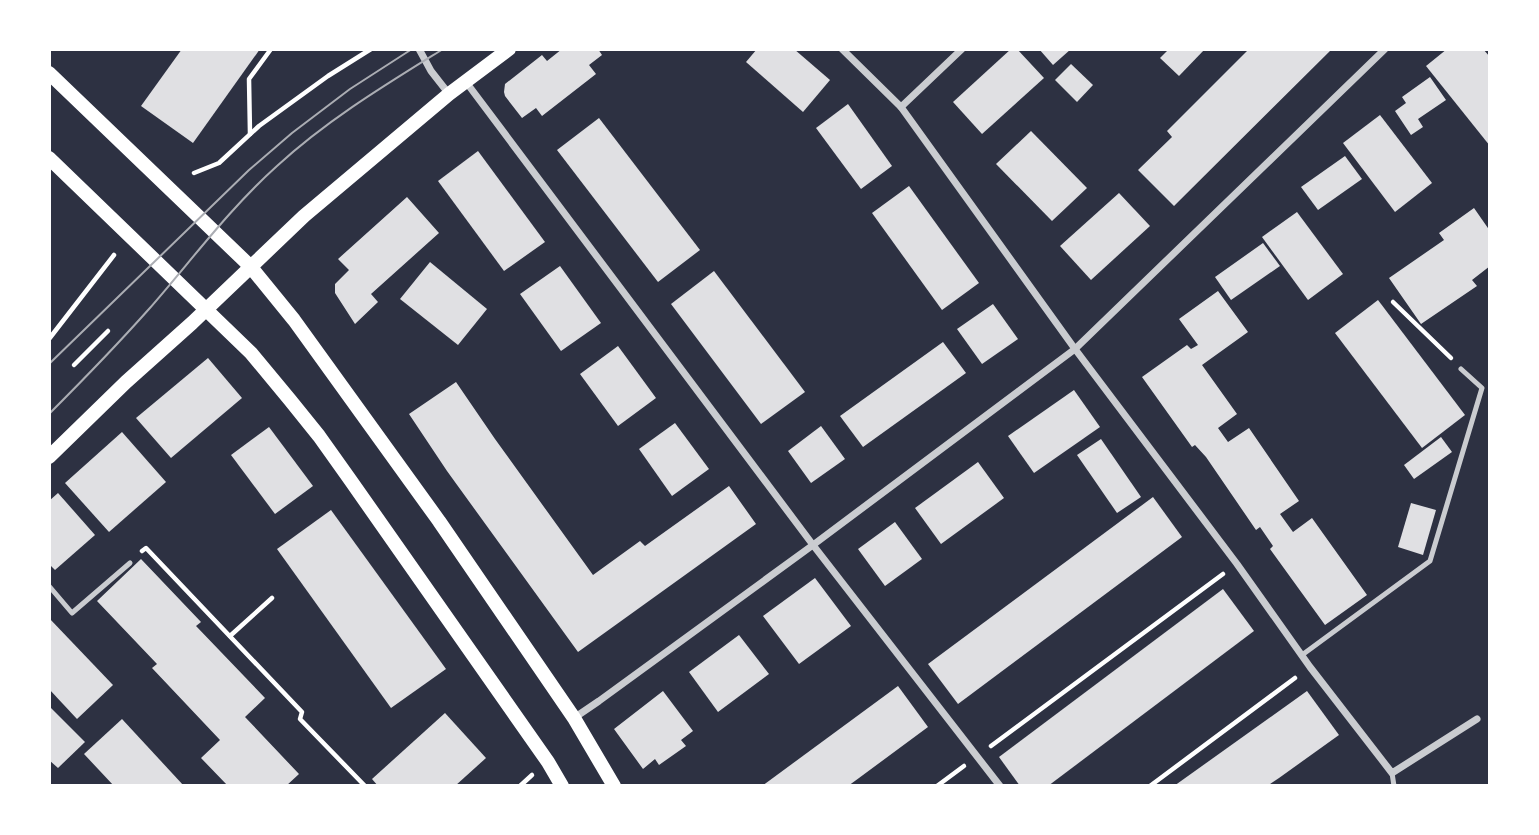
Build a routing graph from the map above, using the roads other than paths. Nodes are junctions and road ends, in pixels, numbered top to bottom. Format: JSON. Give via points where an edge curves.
{"nodes":[{"id":1,"x":419,"y":49,"type":"edge"},
{"id":2,"x":509,"y":49,"type":"edge"},
{"id":3,"x":842,"y":49,"type":"edge"},
{"id":4,"x":962,"y":49,"type":"edge"},
{"id":5,"x":1385,"y":49,"type":"edge"},
{"id":6,"x":49,"y":73,"type":"edge"},
{"id":7,"x":465,"y":82,"type":"junction"},
{"id":8,"x":449,"y":94,"type":"junction"},
{"id":9,"x":901,"y":107,"type":"junction"},
{"id":10,"x":49,"y":158,"type":"edge"},
{"id":11,"x":250,"y":267,"type":"junction"},
{"id":12,"x":206,"y":309,"type":"junction"},
{"id":13,"x":1075,"y":349,"type":"junction"},
{"id":14,"x":1461,"y":369,"type":"road end"},
{"id":15,"x":49,"y":457,"type":"edge"},
{"id":16,"x":813,"y":545,"type":"junction"},
{"id":17,"x":130,"y":563,"type":"dead end"},
{"id":18,"x":49,"y":586,"type":"edge"},
{"id":19,"x":1302,"y":655,"type":"junction"},
{"id":20,"x":573,"y":718,"type":"junction"},
{"id":21,"x":1477,"y":719,"type":"dead end"},
{"id":22,"x":1392,"y":773,"type":"junction"},
{"id":23,"x":562,"y":786,"type":"edge"},
{"id":24,"x":614,"y":786,"type":"edge"},
{"id":25,"x":1000,"y":786,"type":"edge"},
{"id":26,"x":1394,"y":786,"type":"edge"}],
"edges":[{"from":1,"to":8,"type":"street"},
{"from":2,"to":7,"type":"main road"},
{"from":3,"to":9,"type":"street"},
{"from":4,"to":9,"type":"street"},
{"from":5,"to":13,"type":"street"},
{"from":6,"to":11,"type":"main road"},
{"from":7,"to":8,"type":"main road"},
{"from":7,"to":16,"type":"street"},
{"from":8,"to":11,"type":"main road"},
{"from":9,"to":13,"type":"street"},
{"from":10,"to":12,"type":"main road"},
{"from":11,"to":12,"type":"main road"},
{"from":11,"to":20,"type":"main road","via":[[294,320],[431,510]]},
{"from":12,"to":15,"type":"main road"},
{"from":12,"to":23,"type":"main road","via":[[251,353],[319,436]]},
{"from":13,"to":16,"type":"street"},
{"from":13,"to":19,"type":"street"},
{"from":14,"to":19,"type":"lane","via":[[1482,388],[1430,561]]},
{"from":16,"to":20,"type":"street"},
{"from":16,"to":25,"type":"street"},
{"from":17,"to":18,"type":"lane","via":[[72,614]]},
{"from":19,"to":22,"type":"street"},
{"from":20,"to":24,"type":"main road"},
{"from":21,"to":22,"type":"street"},
{"from":22,"to":26,"type":"lane"}]}
